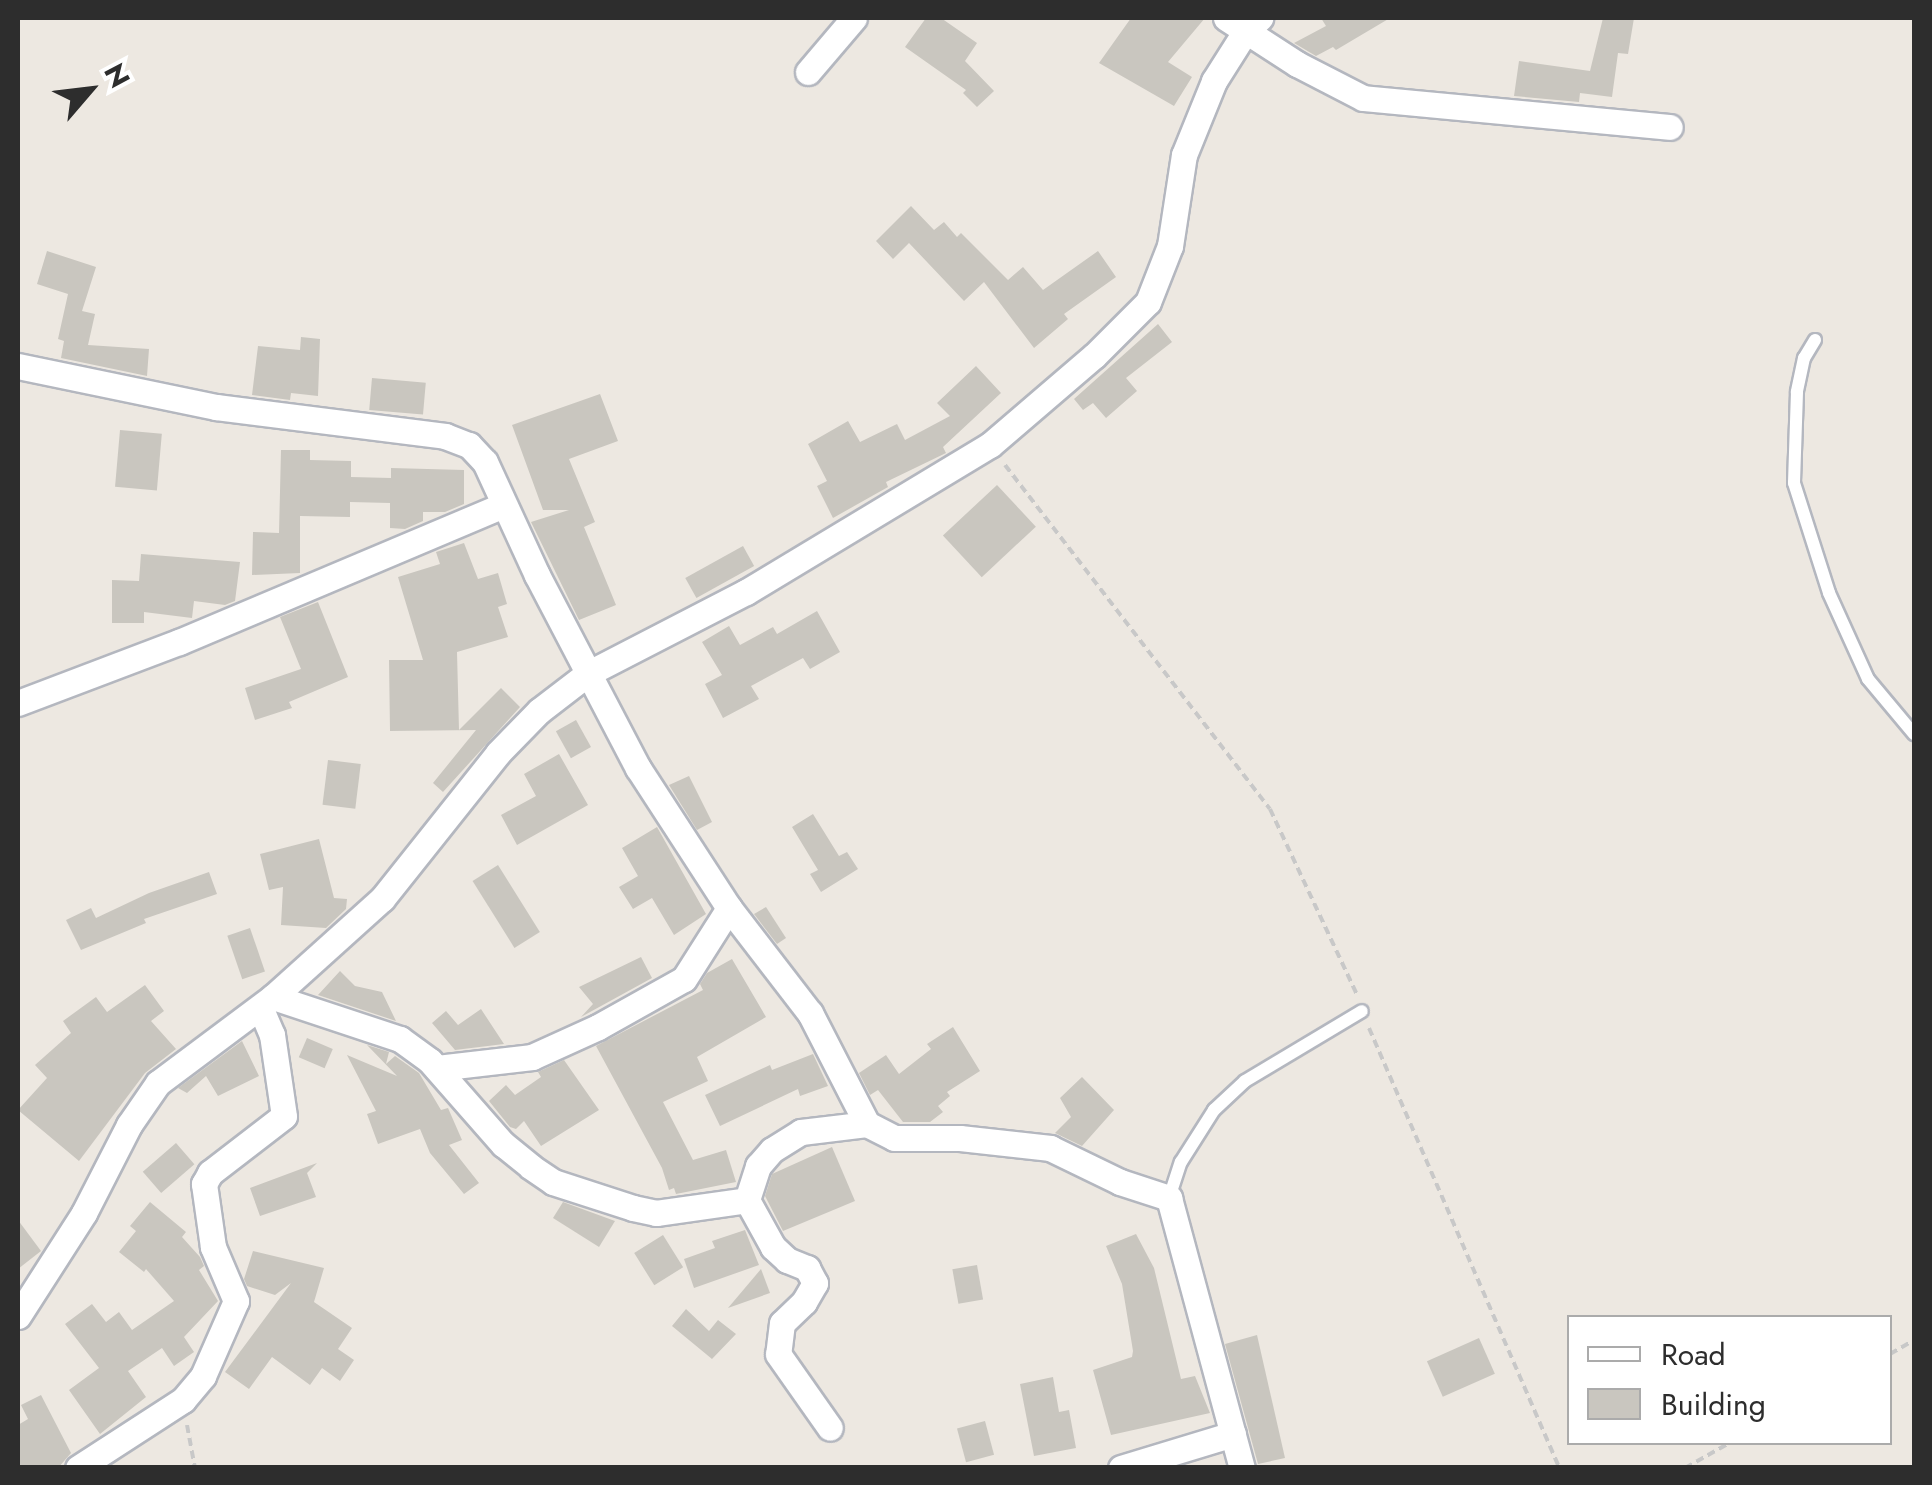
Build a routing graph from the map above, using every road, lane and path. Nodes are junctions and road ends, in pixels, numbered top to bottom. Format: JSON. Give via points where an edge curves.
{"nodes":[{"id":1,"x":854,"y":18,"type":"edge"},
{"id":2,"x":1244,"y":22,"type":"edge"},
{"id":3,"x":808,"y":72,"type":"dead end"},
{"id":4,"x":1670,"y":127,"type":"dead end"},
{"id":5,"x":1815,"y":340,"type":"dead end"},
{"id":6,"x":18,"y":366,"type":"edge"},
{"id":7,"x":990,"y":445,"type":"junction"},
{"id":8,"x":503,"y":505,"type":"junction"},
{"id":9,"x":588,"y":674,"type":"junction"},
{"id":10,"x":18,"y":703,"type":"edge"},
{"id":11,"x":1914,"y":734,"type":"edge"},
{"id":12,"x":729,"y":908,"type":"junction"},
{"id":13,"x":266,"y":1002,"type":"junction"},
{"id":14,"x":1362,"y":1011,"type":"junction"},
{"id":15,"x":438,"y":1068,"type":"junction"},
{"id":16,"x":867,"y":1124,"type":"junction"},
{"id":17,"x":1169,"y":1198,"type":"junction"},
{"id":18,"x":747,"y":1200,"type":"junction"},
{"id":19,"x":18,"y":1316,"type":"edge"},
{"id":20,"x":1914,"y":1340,"type":"edge"},
{"id":21,"x":1892,"y":1353,"type":"edge"},
{"id":22,"x":183,"y":1400,"type":"junction"},
{"id":23,"x":830,"y":1428,"type":"dead end"},
{"id":24,"x":1234,"y":1434,"type":"junction"},
{"id":25,"x":1726,"y":1445,"type":"edge"},
{"id":26,"x":78,"y":1468,"type":"edge"},
{"id":27,"x":195,"y":1468,"type":"edge"},
{"id":28,"x":1121,"y":1468,"type":"edge"},
{"id":29,"x":1242,"y":1468,"type":"edge"},
{"id":30,"x":1559,"y":1468,"type":"edge"},
{"id":31,"x":1685,"y":1468,"type":"edge"}],
"edges":[{"from":1,"to":3,"type":"street"},
{"from":2,"to":4,"type":"street","via":[[1363,98]]},
{"from":2,"to":7,"type":"street","via":[[1184,155],[1170,246],[1148,302]]},
{"from":5,"to":11,"type":"lane","via":[[1797,392],[1794,483],[1829,593],[1868,679]]},
{"from":6,"to":8,"type":"street","via":[[216,407],[445,436],[470,445],[485,462]]},
{"from":7,"to":9,"type":"street","via":[[762,583]]},
{"from":7,"to":14,"type":"path","via":[[1270,809]]},
{"from":8,"to":9,"type":"street"},
{"from":8,"to":10,"type":"street"},
{"from":9,"to":12,"type":"street","via":[[638,768]]},
{"from":9,"to":13,"type":"street","via":[[498,753],[382,899]]},
{"from":12,"to":15,"type":"street","via":[[684,979],[598,1027],[532,1058]]},
{"from":12,"to":16,"type":"street","via":[[810,1012]]},
{"from":13,"to":15,"type":"street","via":[[400,1040]]},
{"from":13,"to":19,"type":"street","via":[[158,1082]]},
{"from":13,"to":22,"type":"street","via":[[284,1116],[204,1184],[213,1246],[236,1301],[203,1376]]},
{"from":14,"to":17,"type":"lane","via":[[1245,1081],[1214,1110]]},
{"from":14,"to":30,"type":"path"},
{"from":15,"to":18,"type":"street","via":[[503,1144],[553,1182],[656,1212]]},
{"from":16,"to":17,"type":"street","via":[[894,1138],[1050,1148]]},
{"from":16,"to":18,"type":"street","via":[[801,1132],[772,1150],[758,1166]]},
{"from":17,"to":24,"type":"street"},
{"from":18,"to":23,"type":"street","via":[[772,1247],[808,1268],[816,1283],[782,1323],[778,1354]]},
{"from":20,"to":21,"type":"path"},
{"from":22,"to":26,"type":"street"},
{"from":22,"to":27,"type":"path"},
{"from":24,"to":28,"type":"street"},
{"from":24,"to":29,"type":"street"},
{"from":25,"to":31,"type":"path"}]}
